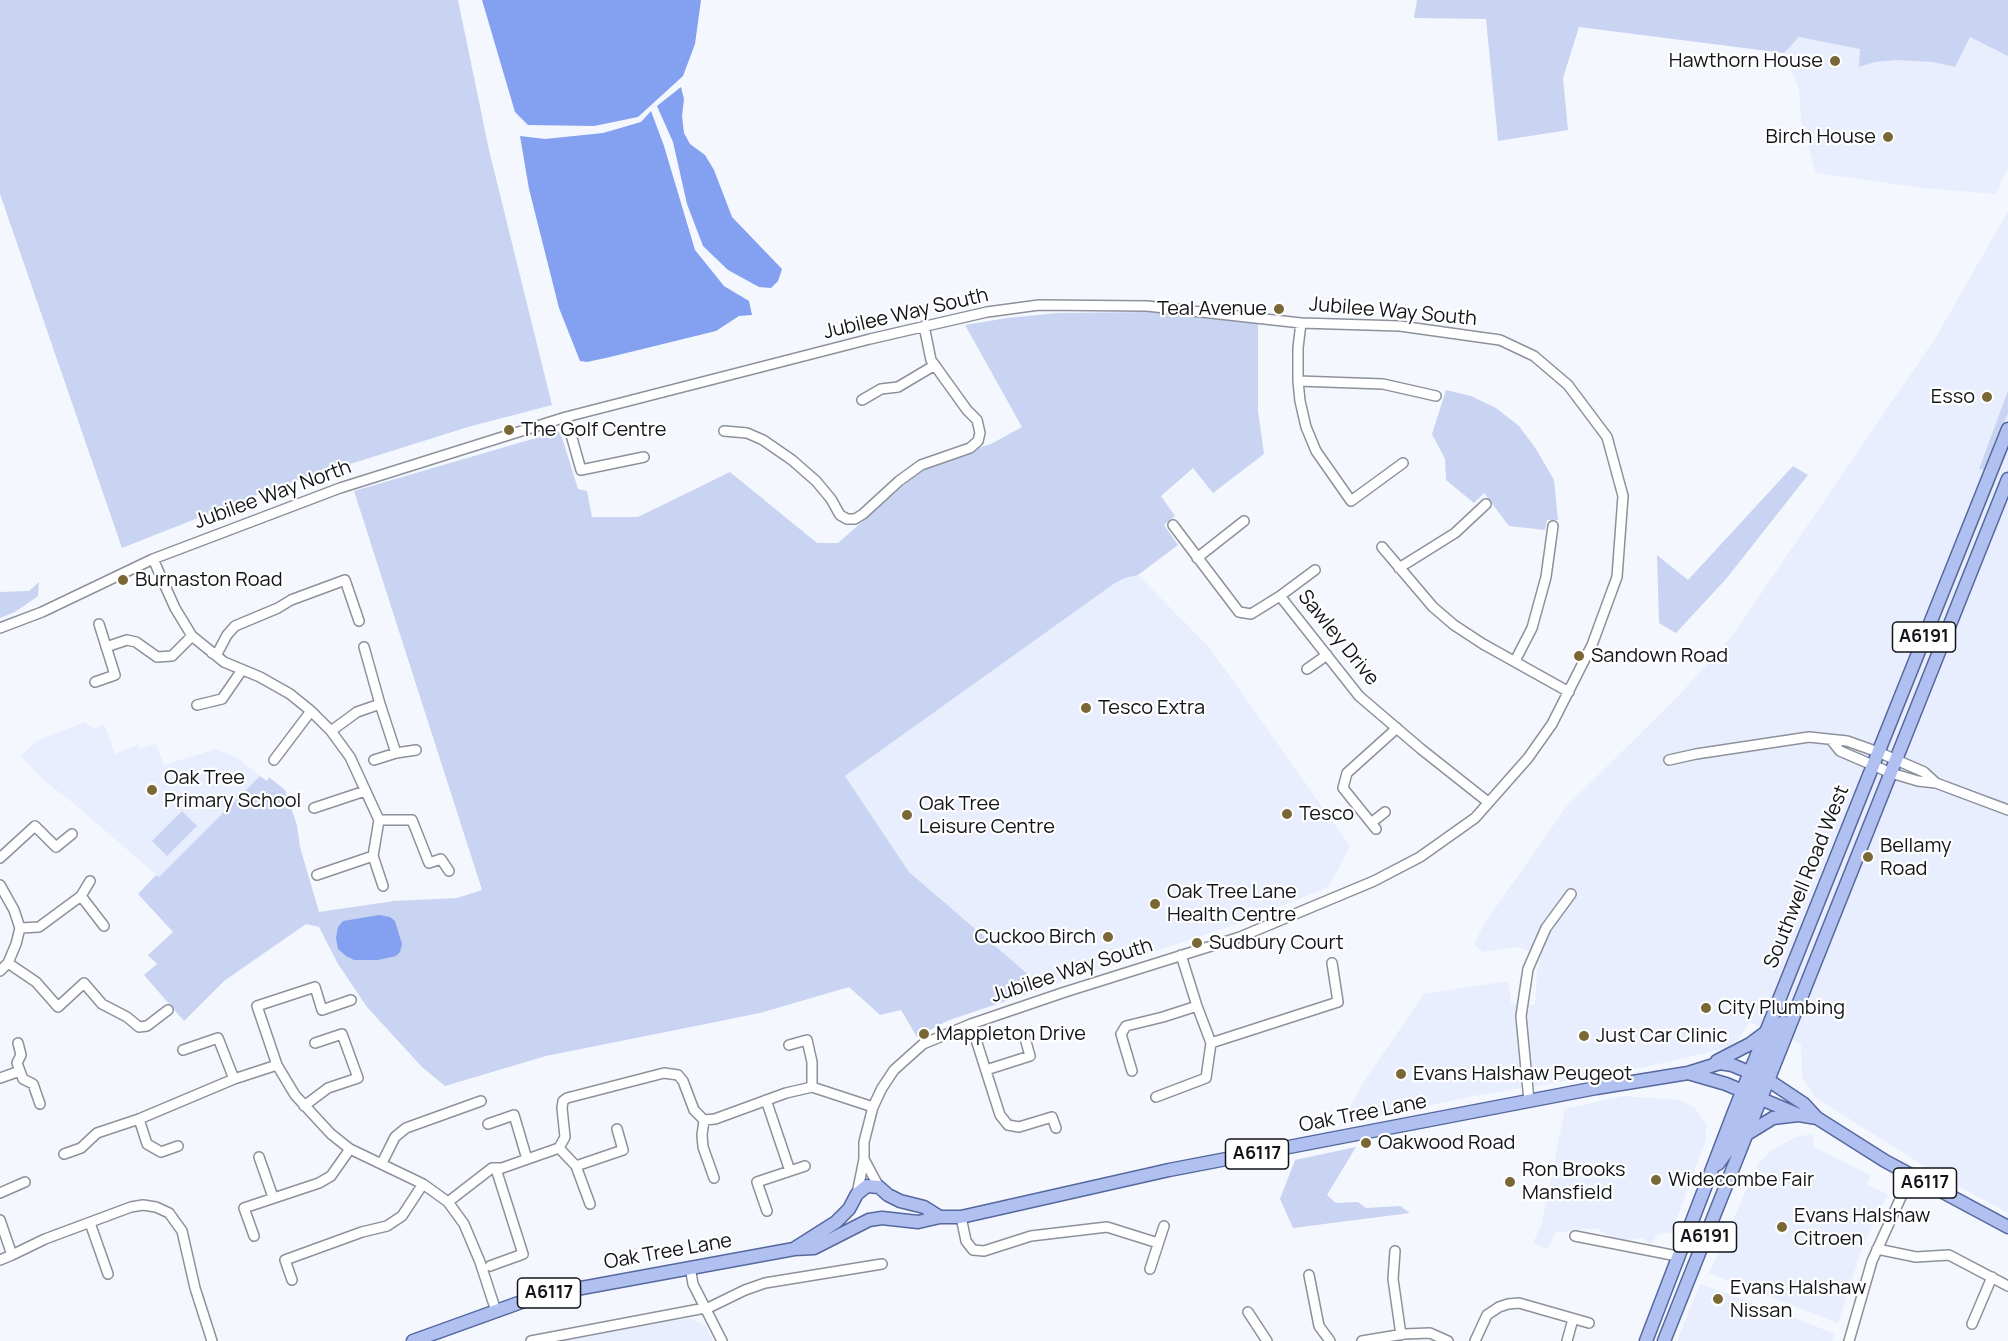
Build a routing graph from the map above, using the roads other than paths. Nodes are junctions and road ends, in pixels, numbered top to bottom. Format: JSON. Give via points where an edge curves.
{"nodes":[{"id":1,"x":1301,"y":322,"type":"junction"},
{"id":2,"x":924,"y":326,"type":"junction"},
{"id":3,"x":935,"y":365,"type":"junction"},
{"id":4,"x":1298,"y":381,"type":"junction"},
{"id":5,"x":1436,"y":396,"type":"dead end"},
{"id":6,"x":862,"y":399,"type":"dead end"},
{"id":7,"x":566,"y":417,"type":"junction"},
{"id":8,"x":2008,"y":429,"type":"edge"},
{"id":9,"x":724,"y":431,"type":"dead end"},
{"id":10,"x":2004,"y":448,"type":"edge"},
{"id":11,"x":644,"y":457,"type":"dead end"},
{"id":12,"x":1403,"y":463,"type":"dead end"},
{"id":13,"x":2008,"y":479,"type":"edge"},
{"id":14,"x":1486,"y":504,"type":"dead end"},
{"id":15,"x":1245,"y":521,"type":"dead end"},
{"id":16,"x":1173,"y":525,"type":"dead end"},
{"id":17,"x":1552,"y":526,"type":"dead end"},
{"id":18,"x":1382,"y":547,"type":"dead end"},
{"id":19,"x":1197,"y":558,"type":"junction"},
{"id":20,"x":153,"y":559,"type":"junction"},
{"id":21,"x":1399,"y":568,"type":"junction"},
{"id":22,"x":1315,"y":570,"type":"dead end"},
{"id":23,"x":1280,"y":596,"type":"junction"},
{"id":24,"x":358,"y":621,"type":"dead end"},
{"id":25,"x":99,"y":624,"type":"dead end"},
{"id":26,"x":0,"y":628,"type":"edge"},
{"id":27,"x":192,"y":636,"type":"junction"},
{"id":28,"x":106,"y":647,"type":"junction"},
{"id":29,"x":364,"y":647,"type":"dead end"},
{"id":30,"x":212,"y":653,"type":"junction"},
{"id":31,"x":1327,"y":655,"type":"junction"},
{"id":32,"x":1515,"y":661,"type":"junction"},
{"id":33,"x":1306,"y":669,"type":"dead end"},
{"id":34,"x":242,"y":670,"type":"junction"},
{"id":35,"x":94,"y":682,"type":"dead end"},
{"id":36,"x":1569,"y":692,"type":"junction"},
{"id":37,"x":381,"y":704,"type":"junction"},
{"id":38,"x":197,"y":705,"type":"dead end"},
{"id":39,"x":310,"y":711,"type":"junction"},
{"id":40,"x":1397,"y":728,"type":"junction"},
{"id":41,"x":331,"y":731,"type":"junction"},
{"id":42,"x":1831,"y":741,"type":"junction"},
{"id":43,"x":416,"y":750,"type":"dead end"},
{"id":44,"x":1878,"y":752,"type":"junction"},
{"id":45,"x":396,"y":753,"type":"junction"},
{"id":46,"x":1896,"y":759,"type":"junction"},
{"id":47,"x":274,"y":760,"type":"dead end"},
{"id":48,"x":374,"y":760,"type":"dead end"},
{"id":49,"x":1669,"y":760,"type":"dead end"},
{"id":50,"x":1872,"y":766,"type":"junction"},
{"id":51,"x":1891,"y":773,"type":"junction"},
{"id":52,"x":1936,"y":783,"type":"junction"},
{"id":53,"x":365,"y":791,"type":"junction"},
{"id":54,"x":1488,"y":802,"type":"junction"},
{"id":55,"x":314,"y":808,"type":"dead end"},
{"id":56,"x":2008,"y":810,"type":"edge"},
{"id":57,"x":1385,"y":812,"type":"dead end"},
{"id":58,"x":379,"y":820,"type":"junction"},
{"id":59,"x":72,"y":834,"type":"dead end"},
{"id":60,"x":373,"y":856,"type":"junction"},
{"id":61,"x":0,"y":858,"type":"edge"},
{"id":62,"x":449,"y":871,"type":"dead end"},
{"id":63,"x":317,"y":875,"type":"dead end"},
{"id":64,"x":90,"y":881,"type":"dead end"},
{"id":65,"x":0,"y":885,"type":"edge"},
{"id":66,"x":383,"y":886,"type":"dead end"},
{"id":67,"x":1571,"y":894,"type":"dead end"},
{"id":68,"x":81,"y":896,"type":"junction"},
{"id":69,"x":104,"y":926,"type":"dead end"},
{"id":70,"x":20,"y":928,"type":"junction"},
{"id":71,"x":1181,"y":954,"type":"junction"},
{"id":72,"x":8,"y":963,"type":"junction"},
{"id":73,"x":1332,"y":963,"type":"dead end"},
{"id":74,"x":0,"y":971,"type":"edge"},
{"id":75,"x":351,"y":1000,"type":"dead end"},
{"id":76,"x":1197,"y":1006,"type":"junction"},
{"id":77,"x":168,"y":1010,"type":"dead end"},
{"id":78,"x":971,"y":1024,"type":"junction"},
{"id":79,"x":1767,"y":1031,"type":"junction"},
{"id":80,"x":1025,"y":1038,"type":"dead end"},
{"id":81,"x":18,"y":1043,"type":"dead end"},
{"id":82,"x":315,"y":1043,"type":"dead end"},
{"id":83,"x":1211,"y":1043,"type":"junction"},
{"id":84,"x":789,"y":1045,"type":"dead end"},
{"id":85,"x":183,"y":1050,"type":"dead end"},
{"id":86,"x":277,"y":1065,"type":"junction"},
{"id":87,"x":1710,"y":1065,"type":"junction"},
{"id":88,"x":986,"y":1070,"type":"junction"},
{"id":89,"x":20,"y":1071,"type":"junction"},
{"id":90,"x":1132,"y":1071,"type":"dead end"},
{"id":91,"x":1688,"y":1073,"type":"junction"},
{"id":92,"x":1759,"y":1076,"type":"junction"},
{"id":93,"x":0,"y":1078,"type":"edge"},
{"id":94,"x":234,"y":1079,"type":"junction"},
{"id":95,"x":812,"y":1087,"type":"junction"},
{"id":96,"x":1752,"y":1094,"type":"junction"},
{"id":97,"x":1156,"y":1097,"type":"dead end"},
{"id":98,"x":766,"y":1100,"type":"junction"},
{"id":99,"x":481,"y":1101,"type":"dead end"},
{"id":100,"x":1529,"y":1101,"type":"junction"},
{"id":101,"x":40,"y":1104,"type":"dead end"},
{"id":102,"x":304,"y":1106,"type":"junction"},
{"id":103,"x":873,"y":1107,"type":"junction"},
{"id":104,"x":1799,"y":1115,"type":"junction"},
{"id":105,"x":1817,"y":1118,"type":"junction"},
{"id":106,"x":139,"y":1119,"type":"junction"},
{"id":107,"x":704,"y":1120,"type":"junction"},
{"id":108,"x":488,"y":1124,"type":"dead end"},
{"id":109,"x":1056,"y":1128,"type":"dead end"},
{"id":110,"x":617,"y":1129,"type":"dead end"},
{"id":111,"x":1747,"y":1134,"type":"junction"},
{"id":112,"x":178,"y":1146,"type":"dead end"},
{"id":113,"x":559,"y":1148,"type":"junction"},
{"id":114,"x":350,"y":1149,"type":"junction"},
{"id":115,"x":64,"y":1154,"type":"dead end"},
{"id":116,"x":259,"y":1157,"type":"dead end"},
{"id":117,"x":527,"y":1159,"type":"junction"},
{"id":118,"x":864,"y":1159,"type":"junction"},
{"id":119,"x":382,"y":1163,"type":"junction"},
{"id":120,"x":576,"y":1166,"type":"junction"},
{"id":121,"x":805,"y":1166,"type":"dead end"},
{"id":122,"x":496,"y":1169,"type":"junction"},
{"id":123,"x":790,"y":1171,"type":"junction"},
{"id":124,"x":1911,"y":1175,"type":"junction"},
{"id":125,"x":714,"y":1178,"type":"dead end"},
{"id":126,"x":26,"y":1182,"type":"dead end"},
{"id":127,"x":423,"y":1184,"type":"junction"},
{"id":128,"x":883,"y":1191,"type":"junction"},
{"id":129,"x":0,"y":1193,"type":"edge"},
{"id":130,"x":273,"y":1197,"type":"junction"},
{"id":131,"x":856,"y":1197,"type":"junction"},
{"id":132,"x":448,"y":1202,"type":"junction"},
{"id":133,"x":590,"y":1204,"type":"dead end"},
{"id":134,"x":767,"y":1211,"type":"dead end"},
{"id":135,"x":940,"y":1217,"type":"junction"},
{"id":136,"x":961,"y":1217,"type":"junction"},
{"id":137,"x":876,"y":1219,"type":"junction"},
{"id":138,"x":0,"y":1220,"type":"edge"},
{"id":139,"x":90,"y":1223,"type":"junction"},
{"id":140,"x":1164,"y":1226,"type":"dead end"},
{"id":141,"x":2008,"y":1227,"type":"edge"},
{"id":142,"x":254,"y":1236,"type":"dead end"},
{"id":143,"x":1575,"y":1236,"type":"dead end"},
{"id":144,"x":1158,"y":1243,"type":"junction"},
{"id":145,"x":794,"y":1249,"type":"junction"},
{"id":146,"x":1877,"y":1249,"type":"junction"},
{"id":147,"x":1395,"y":1251,"type":"dead end"},
{"id":148,"x":12,"y":1255,"type":"junction"},
{"id":149,"x":1677,"y":1256,"type":"junction"},
{"id":150,"x":0,"y":1260,"type":"edge"},
{"id":151,"x":882,"y":1264,"type":"dead end"},
{"id":152,"x":490,"y":1266,"type":"dead end"},
{"id":153,"x":690,"y":1268,"type":"junction"},
{"id":154,"x":1150,"y":1269,"type":"dead end"},
{"id":155,"x":108,"y":1274,"type":"dead end"},
{"id":156,"x":1309,"y":1275,"type":"dead end"},
{"id":157,"x":1992,"y":1277,"type":"junction"},
{"id":158,"x":291,"y":1280,"type":"dead end"},
{"id":159,"x":1311,"y":1285,"type":"junction"},
{"id":160,"x":2008,"y":1286,"type":"edge"},
{"id":161,"x":1301,"y":1287,"type":"dead end"},
{"id":162,"x":706,"y":1308,"type":"junction"},
{"id":163,"x":496,"y":1311,"type":"junction"},
{"id":164,"x":1248,"y":1312,"type":"dead end"},
{"id":165,"x":1573,"y":1319,"type":"junction"},
{"id":166,"x":1589,"y":1323,"type":"dead end"},
{"id":167,"x":1972,"y":1324,"type":"dead end"},
{"id":168,"x":1401,"y":1335,"type":"junction"},
{"id":169,"x":212,"y":1341,"type":"edge"},
{"id":170,"x":413,"y":1341,"type":"edge"},
{"id":171,"x":531,"y":1341,"type":"edge"},
{"id":172,"x":722,"y":1341,"type":"edge"},
{"id":173,"x":1267,"y":1341,"type":"edge"},
{"id":174,"x":1330,"y":1341,"type":"edge"},
{"id":175,"x":1362,"y":1341,"type":"edge"},
{"id":176,"x":1448,"y":1341,"type":"edge"},
{"id":177,"x":1475,"y":1341,"type":"edge"},
{"id":178,"x":1567,"y":1341,"type":"edge"},
{"id":179,"x":1646,"y":1341,"type":"edge"},
{"id":180,"x":1664,"y":1341,"type":"edge"},
{"id":181,"x":1848,"y":1341,"type":"edge"}],
"edges":[{"from":1,"to":2,"type":"street","name":"Jubilee Way South","via":[[1147,306],[1039,305]]},
{"from":1,"to":4,"type":"street"},
{"from":1,"to":36,"type":"street","name":"Jubilee Way South","via":[[1400,327],[1500,340],[1534,356],[1568,385],[1607,437],[1623,496],[1617,578]]},
{"from":2,"to":3,"type":"street"},
{"from":2,"to":7,"type":"street","name":"Jubilee Way South"},
{"from":3,"to":6,"type":"street","via":[[898,387],[881,389]]},
{"from":3,"to":9,"type":"street","via":[[977,420],[978,441],[970,448],[921,465],[855,519],[840,515],[816,481],[763,440],[747,433]]},
{"from":4,"to":5,"type":"street","via":[[1383,384]]},
{"from":4,"to":12,"type":"street","via":[[1306,428],[1316,451],[1352,501]]},
{"from":7,"to":11,"type":"street","via":[[581,470]]},
{"from":7,"to":20,"type":"street","name":"Jubilee Way North","via":[[340,488]]},
{"from":8,"to":10,"type":"main road","name":"Southwell Road West","number":"A6191"},
{"from":10,"to":44,"type":"main road","name":"Southwell Road West","number":"A6191"},
{"from":13,"to":46,"type":"main road","name":"Southwell Road West","number":"A6191"},
{"from":14,"to":21,"type":"street","via":[[1455,533]]},
{"from":15,"to":19,"type":"street"},
{"from":16,"to":19,"type":"street","name":"Sawley Drive"},
{"from":17,"to":32,"type":"street","via":[[1546,577],[1532,628]]},
{"from":18,"to":21,"type":"street"},
{"from":19,"to":23,"type":"street","name":"Sawley Drive","via":[[1239,612],[1251,614]]},
{"from":20,"to":26,"type":"street","name":"Jubilee Way North"},
{"from":20,"to":27,"type":"street"},
{"from":21,"to":32,"type":"street","via":[[1432,607],[1454,625]]},
{"from":22,"to":23,"type":"street"},
{"from":23,"to":31,"type":"street","name":"Sawley Drive"},
{"from":24,"to":30,"type":"street","via":[[345,580],[235,626],[218,652]]},
{"from":25,"to":28,"type":"street"},
{"from":27,"to":28,"type":"street","via":[[172,656],[157,657],[127,640]]},
{"from":27,"to":30,"type":"street"},
{"from":28,"to":35,"type":"street","via":[[115,675]]},
{"from":29,"to":37,"type":"street"},
{"from":30,"to":34,"type":"street"},
{"from":31,"to":33,"type":"street"},
{"from":31,"to":40,"type":"street","name":"Sawley Drive","via":[[1359,696]]},
{"from":32,"to":36,"type":"street"},
{"from":34,"to":38,"type":"street","via":[[222,699]]},
{"from":34,"to":39,"type":"street","via":[[278,686]]},
{"from":36,"to":54,"type":"street","name":"Jubilee Way South","via":[[1528,758]]},
{"from":37,"to":41,"type":"street","via":[[357,712]]},
{"from":37,"to":45,"type":"street"},
{"from":39,"to":41,"type":"street"},
{"from":39,"to":47,"type":"street"},
{"from":40,"to":54,"type":"street","name":"Sawley Drive"},
{"from":40,"to":57,"type":"street","via":[[1347,773],[1343,788],[1374,826]]},
{"from":41,"to":53,"type":"street","via":[[350,757]]},
{"from":42,"to":44,"type":"street","via":[[1846,741]]},
{"from":42,"to":49,"type":"street","via":[[1809,737]]},
{"from":42,"to":50,"type":"street","via":[[1840,751]]},
{"from":43,"to":45,"type":"street"},
{"from":44,"to":46,"type":"street"},
{"from":44,"to":50,"type":"main road","name":"Southwell Road West","number":"A6191"},
{"from":45,"to":48,"type":"street"},
{"from":46,"to":51,"type":"main road","name":"Southwell Road West","number":"A6191"},
{"from":46,"to":52,"type":"street","via":[[1924,772]]},
{"from":50,"to":51,"type":"street"},
{"from":50,"to":79,"type":"main road","name":"Southwell Road West","number":"A6191"},
{"from":51,"to":52,"type":"street"},
{"from":51,"to":92,"type":"main road","name":"Southwell Road West","number":"A6191","via":[[1808,980]]},
{"from":52,"to":56,"type":"street"},
{"from":53,"to":55,"type":"street"},
{"from":53,"to":58,"type":"street"},
{"from":54,"to":71,"type":"street","name":"Jubilee Way South","via":[[1475,818],[1420,857],[1374,881],[1240,937]]},
{"from":58,"to":60,"type":"street"},
{"from":58,"to":62,"type":"street","via":[[412,820],[429,863],[441,859]]},
{"from":59,"to":61,"type":"street","via":[[56,847],[35,826]]},
{"from":60,"to":63,"type":"street"},
{"from":60,"to":66,"type":"street"},
{"from":64,"to":68,"type":"street"},
{"from":65,"to":70,"type":"street"},
{"from":67,"to":100,"type":"street","via":[[1546,928],[1528,969],[1521,1016]]},
{"from":68,"to":69,"type":"street"},
{"from":68,"to":70,"type":"street","via":[[39,927]]},
{"from":70,"to":72,"type":"street"},
{"from":71,"to":76,"type":"street"},
{"from":71,"to":78,"type":"street","name":"Jubilee Way South"},
{"from":72,"to":74,"type":"street"},
{"from":72,"to":77,"type":"street","via":[[36,982],[58,1007],[84,983],[102,1004],[139,1027],[147,1026]]},
{"from":73,"to":83,"type":"street","via":[[1338,1002]]},
{"from":75,"to":86,"type":"street","via":[[322,1010],[315,987],[257,1006]]},
{"from":76,"to":83,"type":"street"},
{"from":76,"to":90,"type":"street","via":[[1126,1026],[1121,1034]]},
{"from":78,"to":88,"type":"street"},
{"from":78,"to":103,"type":"street","name":"Jubilee Way South","via":[[923,1044],[908,1056],[894,1070]]},
{"from":79,"to":87,"type":"main road"},
{"from":79,"to":92,"type":"main road","name":"Southwell Road West","number":"A6191"},
{"from":80,"to":88,"type":"street","via":[[1030,1056]]},
{"from":81,"to":89,"type":"street"},
{"from":82,"to":102,"type":"street","via":[[342,1034],[358,1078],[328,1088]]},
{"from":83,"to":97,"type":"street","via":[[1206,1078]]},
{"from":84,"to":95,"type":"street","via":[[807,1040]]},
{"from":85,"to":94,"type":"street","via":[[218,1038]]},
{"from":86,"to":94,"type":"street"},
{"from":86,"to":102,"type":"street"},
{"from":87,"to":91,"type":"main road","name":"Oak Tree Lane","number":"A6117"},
{"from":87,"to":92,"type":"main road","name":"Oak Tree Lane","number":"A6117","via":[[1728,1063]]},
{"from":88,"to":109,"type":"street","via":[[1000,1115],[1008,1125],[1019,1127],[1052,1117]]},
{"from":89,"to":93,"type":"street"},
{"from":89,"to":101,"type":"street","via":[[23,1079],[33,1084]]},
{"from":91,"to":96,"type":"main road","name":"Oak Tree Lane","number":"A6117"},
{"from":91,"to":100,"type":"main road","name":"Oak Tree Lane","number":"A6117"},
{"from":92,"to":96,"type":"main road","name":"Southwell Road West","number":"A6191"},
{"from":92,"to":96,"type":"main road","via":[[1762,1083]]},
{"from":92,"to":105,"type":"main road","number":"A6117","via":[[1803,1104]]},
{"from":94,"to":106,"type":"street"},
{"from":95,"to":98,"type":"street"},
{"from":95,"to":103,"type":"street"},
{"from":96,"to":104,"type":"main road","number":"A6117"},
{"from":96,"to":111,"type":"main road","name":"Southwell Road West","number":"A6191"},
{"from":96,"to":149,"type":"main road","name":"Southwell Road West","number":"A6191","via":[[1708,1177]]},
{"from":98,"to":107,"type":"street"},
{"from":98,"to":123,"type":"street"},
{"from":99,"to":119,"type":"street","via":[[406,1128],[395,1137]]},
{"from":100,"to":136,"type":"main road","name":"Oak Tree Lane","number":"A6117","via":[[1169,1170]]},
{"from":102,"to":114,"type":"street"},
{"from":103,"to":118,"type":"street","name":"Jubilee Way South"},
{"from":104,"to":105,"type":"main road","number":"A6117"},
{"from":104,"to":111,"type":"main road","via":[[1773,1118]]},
{"from":105,"to":124,"type":"main road","number":"A6117"},
{"from":106,"to":112,"type":"street","via":[[147,1144],[160,1152]]},
{"from":106,"to":115,"type":"street","via":[[97,1133],[81,1148]]},
{"from":107,"to":113,"type":"street","via":[[694,1110],[678,1075],[664,1073],[567,1098],[561,1108],[565,1137]]},
{"from":107,"to":125,"type":"street","via":[[703,1147]]},
{"from":108,"to":117,"type":"street","via":[[514,1115]]},
{"from":110,"to":120,"type":"street","via":[[623,1150]]},
{"from":111,"to":180,"type":"main road","name":"Southwell Road West","number":"A6191"},
{"from":113,"to":117,"type":"street"},
{"from":113,"to":120,"type":"street"},
{"from":114,"to":119,"type":"street"},
{"from":114,"to":130,"type":"street","via":[[331,1176],[319,1184]]},
{"from":116,"to":130,"type":"street"},
{"from":117,"to":122,"type":"street"},
{"from":118,"to":128,"type":"street"},
{"from":118,"to":131,"type":"street","name":"Jubilee Way South"},
{"from":119,"to":127,"type":"street"},
{"from":120,"to":133,"type":"street"},
{"from":121,"to":123,"type":"street"},
{"from":122,"to":132,"type":"street","via":[[492,1168]]},
{"from":122,"to":152,"type":"street","via":[[523,1254]]},
{"from":123,"to":134,"type":"street","via":[[757,1182]]},
{"from":124,"to":141,"type":"main road","number":"A6117"},
{"from":124,"to":146,"type":"street"},
{"from":126,"to":129,"type":"street"},
{"from":127,"to":132,"type":"street"},
{"from":127,"to":158,"type":"street","via":[[402,1216],[387,1226],[285,1260]]},
{"from":128,"to":131,"type":"main road","via":[[867,1186]]},
{"from":128,"to":135,"type":"main road","name":"Oak Tree Lane","number":"A6117"},
{"from":128,"to":137,"type":"main road","via":[[890,1205]]},
{"from":130,"to":142,"type":"street","via":[[244,1208]]},
{"from":131,"to":137,"type":"main road","via":[[860,1215]]},
{"from":131,"to":145,"type":"main road","name":"Oak Tree Lane","number":"A6117","via":[[836,1222]]},
{"from":132,"to":163,"type":"street","via":[[464,1224]]},
{"from":135,"to":136,"type":"main road","name":"Oak Tree Lane","number":"A6117"},
{"from":135,"to":137,"type":"main road","name":"Oak Tree Lane","number":"A6117","via":[[918,1222]]},
{"from":136,"to":144,"type":"street","via":[[966,1241],[973,1250],[984,1251],[1031,1236],[1107,1227]]},
{"from":137,"to":145,"type":"main road","name":"Oak Tree Lane","number":"A6117","via":[[814,1248]]},
{"from":138,"to":148,"type":"street"},
{"from":139,"to":148,"type":"street"},
{"from":139,"to":155,"type":"street"},
{"from":139,"to":169,"type":"street","via":[[143,1205],[169,1213],[182,1231]]},
{"from":140,"to":144,"type":"street"},
{"from":143,"to":149,"type":"street"},
{"from":144,"to":154,"type":"street"},
{"from":145,"to":153,"type":"main road","name":"Oak Tree Lane","number":"A6117"},
{"from":146,"to":157,"type":"street","via":[[1916,1257],[1949,1255]]},
{"from":146,"to":181,"type":"street"},
{"from":147,"to":168,"type":"street","via":[[1393,1279]]},
{"from":148,"to":150,"type":"street"},
{"from":149,"to":179,"type":"main road","name":"Southwell Road West","number":"A6191"},
{"from":151,"to":162,"type":"street","via":[[765,1283]]},
{"from":153,"to":162,"type":"street","via":[[693,1284]]},
{"from":153,"to":163,"type":"main road","name":"Oak Tree Lane","number":"A6117","via":[[538,1296]]},
{"from":156,"to":159,"type":"street"},
{"from":157,"to":160,"type":"street"},
{"from":157,"to":167,"type":"street"},
{"from":159,"to":161,"type":"street"},
{"from":159,"to":174,"type":"street","via":[[1319,1326]]},
{"from":162,"to":171,"type":"street"},
{"from":162,"to":172,"type":"street"},
{"from":163,"to":170,"type":"main road","name":"Oak Tree Lane","number":"A6117"},
{"from":164,"to":173,"type":"street"},
{"from":165,"to":166,"type":"street"},
{"from":165,"to":177,"type":"street","via":[[1519,1303],[1499,1306],[1487,1315]]},
{"from":165,"to":178,"type":"street"},
{"from":168,"to":175,"type":"street"},
{"from":168,"to":176,"type":"street","via":[[1430,1333]]}]}
